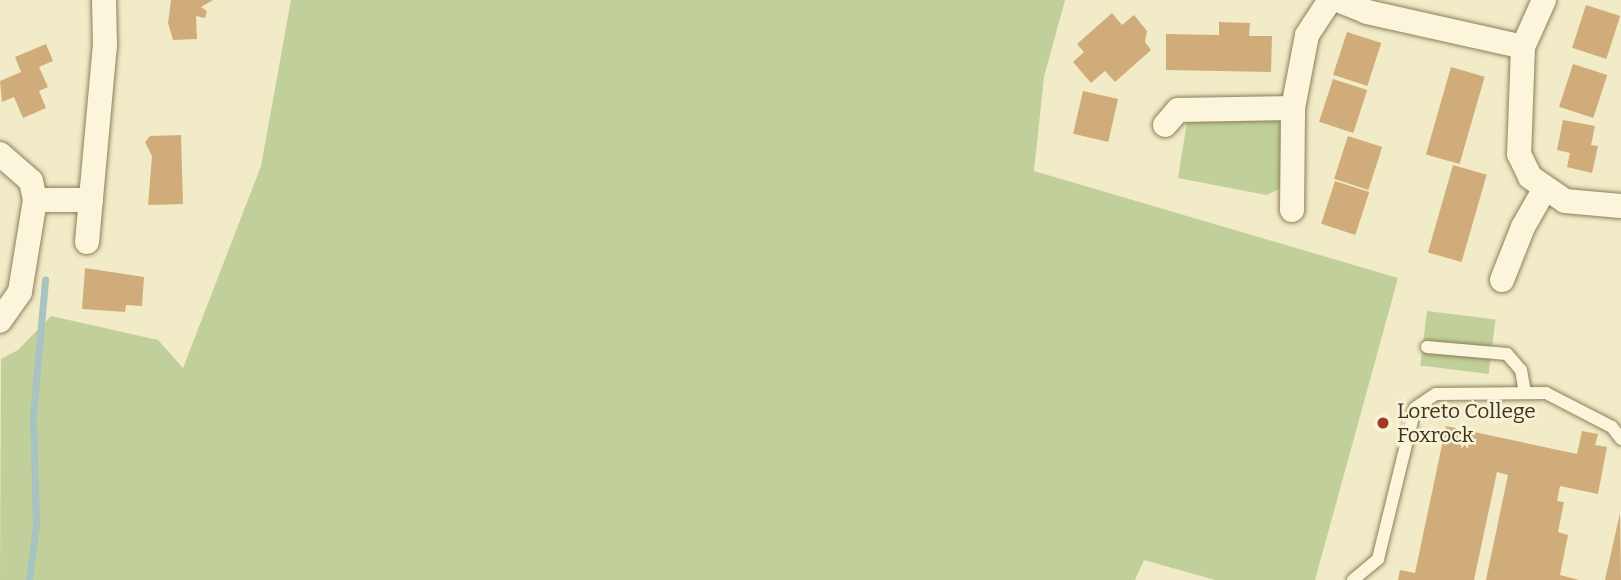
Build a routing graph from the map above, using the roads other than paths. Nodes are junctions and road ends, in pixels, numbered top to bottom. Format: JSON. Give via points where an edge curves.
{"nodes":[{"id":1,"x":104,"y":0,"type":"edge"},
{"id":2,"x":1330,"y":0,"type":"edge"},
{"id":3,"x":1338,"y":0,"type":"edge"},
{"id":4,"x":1544,"y":0,"type":"edge"},
{"id":5,"x":1524,"y":47,"type":"junction"},
{"id":6,"x":1293,"y":108,"type":"junction"},
{"id":7,"x":1165,"y":125,"type":"dead end"},
{"id":8,"x":0,"y":154,"type":"edge"},
{"id":9,"x":1544,"y":190,"type":"junction"},
{"id":10,"x":35,"y":200,"type":"junction"},
{"id":11,"x":91,"y":200,"type":"junction"},
{"id":12,"x":1621,"y":206,"type":"edge"},
{"id":13,"x":1292,"y":210,"type":"dead end"},
{"id":14,"x":88,"y":242,"type":"dead end"},
{"id":15,"x":1502,"y":280,"type":"dead end"},
{"id":16,"x":0,"y":321,"type":"edge"},
{"id":17,"x":1427,"y":347,"type":"dead end"},
{"id":18,"x":1525,"y":392,"type":"junction"},
{"id":19,"x":1621,"y":439,"type":"edge"},
{"id":20,"x":1353,"y":580,"type":"edge"}],
"edges":[{"from":1,"to":11,"type":"street"},
{"from":2,"to":6,"type":"street","via":[[1307,35]]},
{"from":3,"to":5,"type":"street","via":[[1367,12]]},
{"from":4,"to":5,"type":"street"},
{"from":5,"to":9,"type":"street","via":[[1519,154],[1530,177]]},
{"from":6,"to":7,"type":"street","via":[[1178,110]]},
{"from":6,"to":13,"type":"street"},
{"from":8,"to":10,"type":"street","via":[[31,181]]},
{"from":9,"to":12,"type":"street","via":[[1565,201]]},
{"from":9,"to":15,"type":"street","via":[[1526,219]]},
{"from":10,"to":11,"type":"street"},
{"from":10,"to":16,"type":"street","via":[[20,292]]},
{"from":11,"to":14,"type":"street"},
{"from":17,"to":18,"type":"lane","via":[[1507,354],[1521,370]]},
{"from":18,"to":19,"type":"lane","via":[[1546,393],[1612,427]]},
{"from":18,"to":20,"type":"lane","via":[[1436,394],[1415,408],[1378,559]]}]}
